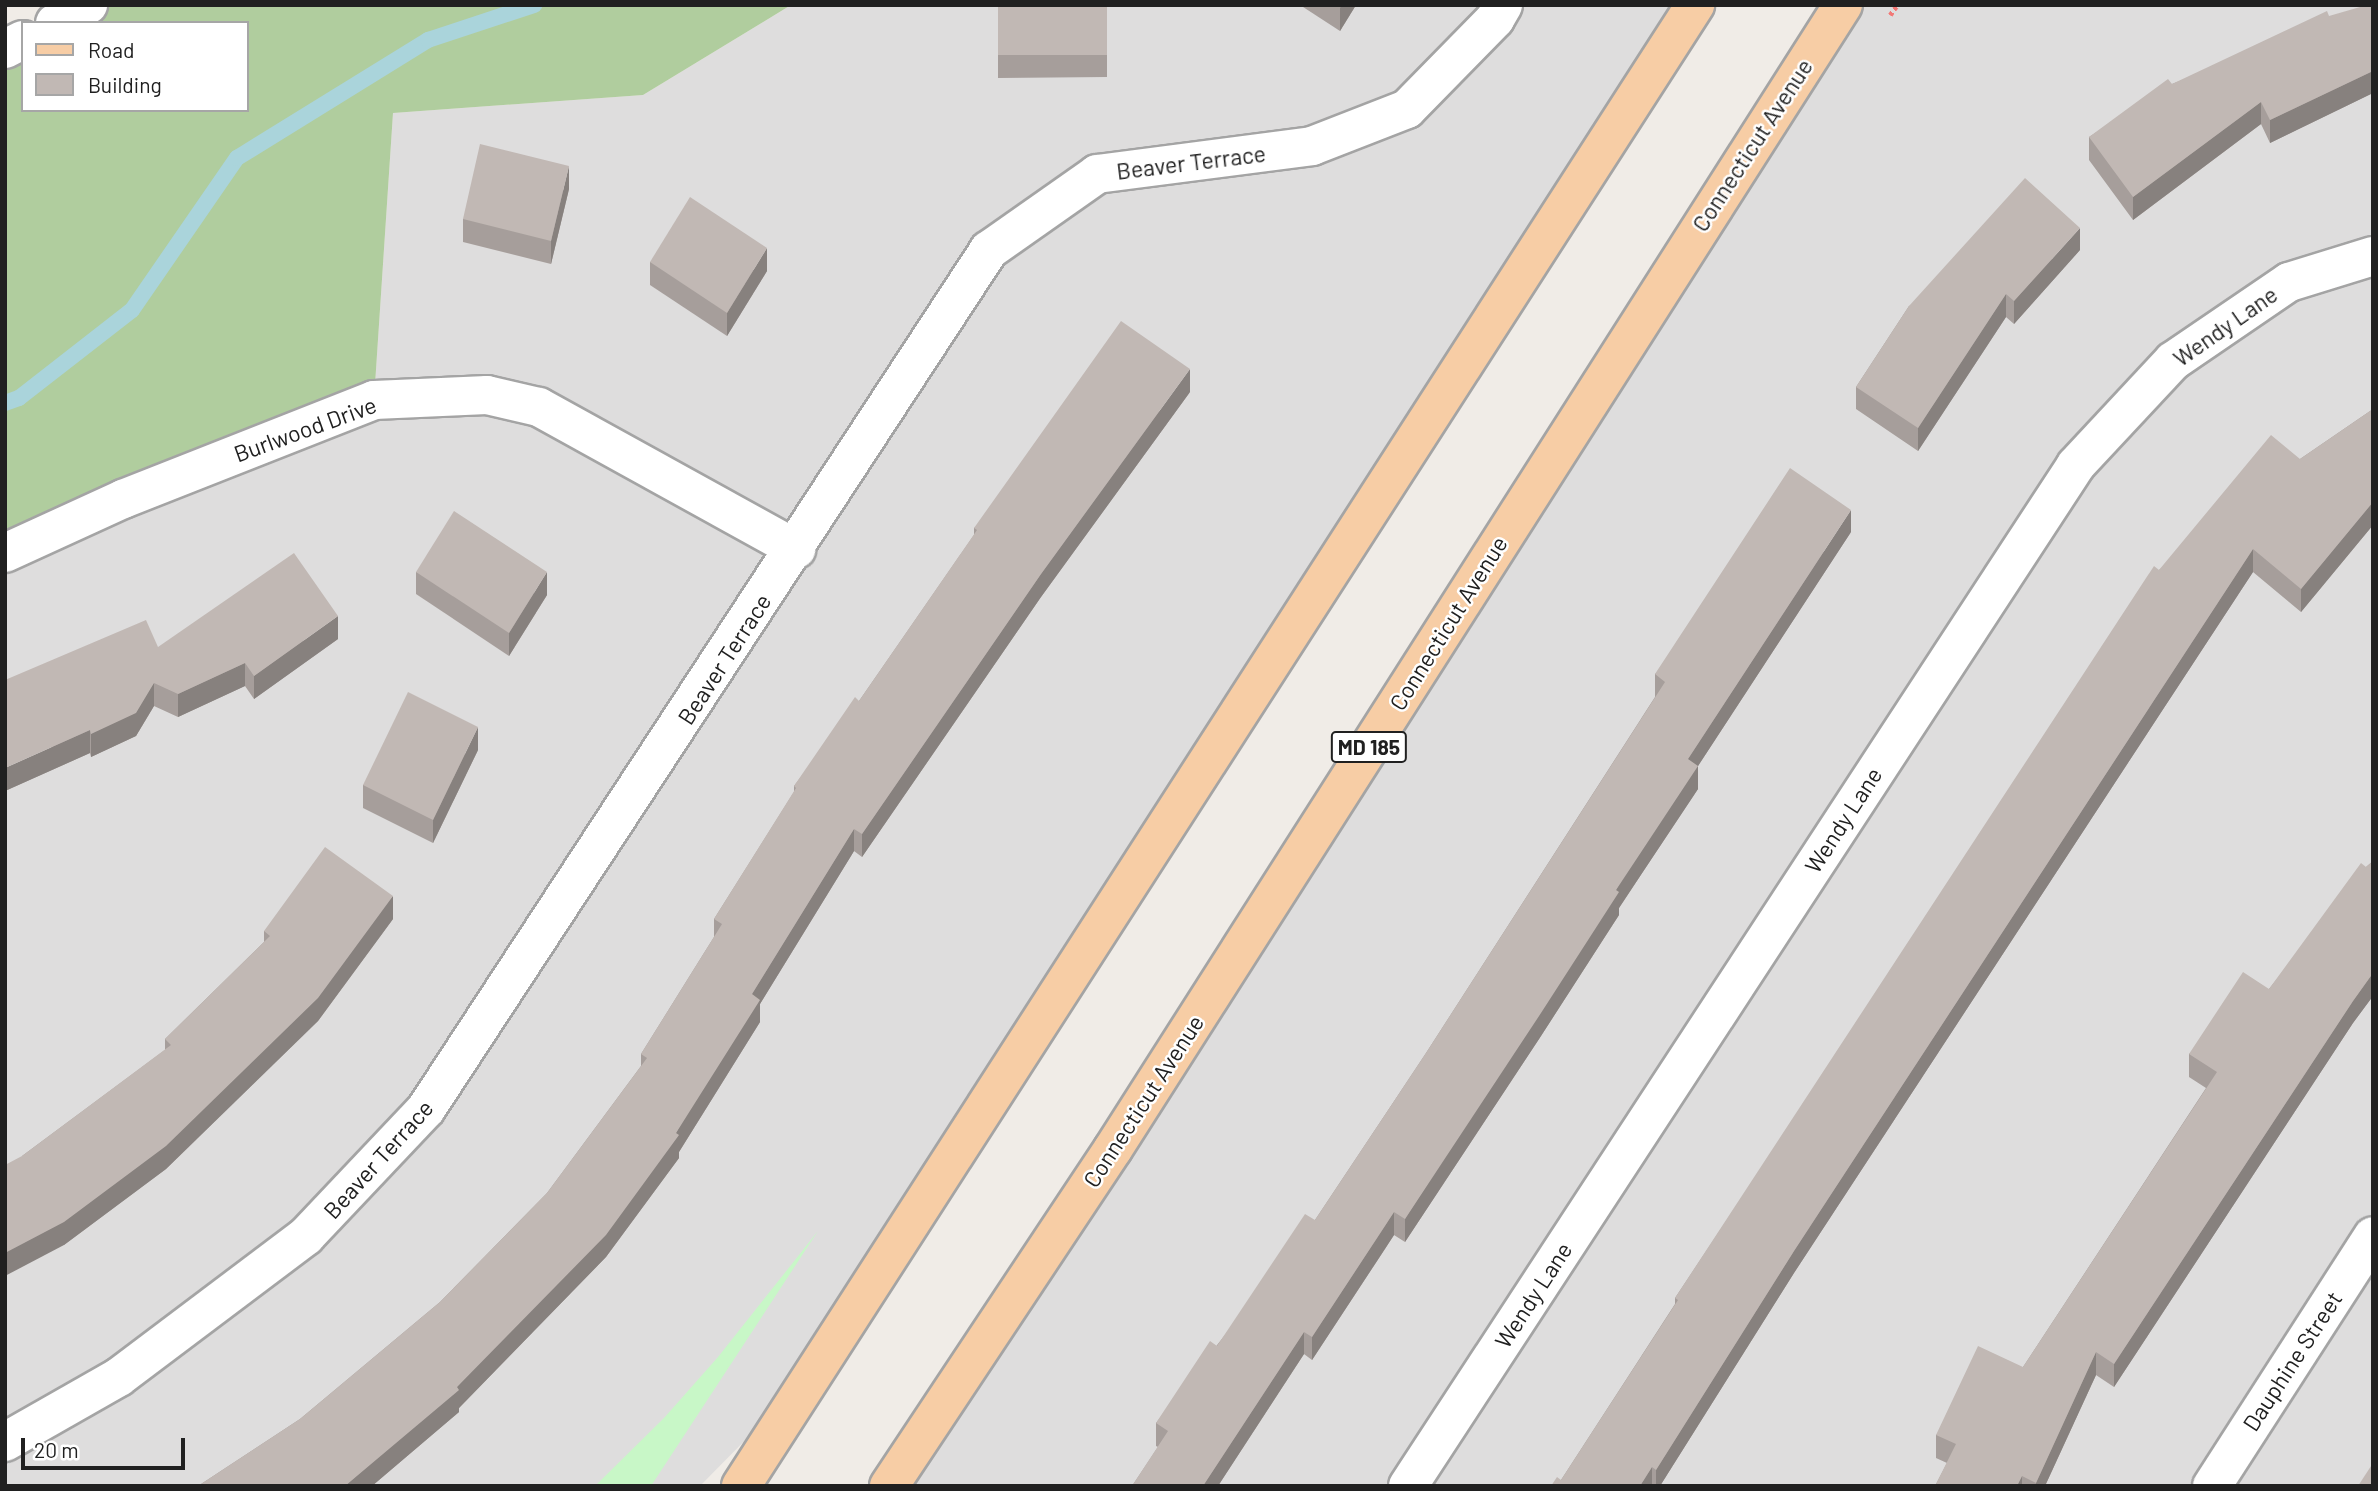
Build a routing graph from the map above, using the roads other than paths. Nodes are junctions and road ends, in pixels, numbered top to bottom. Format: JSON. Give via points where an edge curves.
{"nodes":[{"id":1,"x":88,"y":5,"type":"edge"},
{"id":2,"x":1503,"y":5,"type":"edge"},
{"id":3,"x":1695,"y":5,"type":"edge"},
{"id":4,"x":1843,"y":5,"type":"edge"},
{"id":5,"x":59,"y":21,"type":"edge"},
{"id":6,"x":21,"y":41,"type":"edge"},
{"id":7,"x":5,"y":49,"type":"edge"},
{"id":8,"x":2373,"y":256,"type":"edge"},
{"id":9,"x":796,"y":549,"type":"junction"},
{"id":10,"x":5,"y":553,"type":"edge"},
{"id":11,"x":2373,"y":1236,"type":"edge"},
{"id":12,"x":5,"y":1442,"type":"edge"},
{"id":13,"x":741,"y":1486,"type":"edge"},
{"id":14,"x":889,"y":1486,"type":"edge"},
{"id":15,"x":1408,"y":1486,"type":"edge"},
{"id":16,"x":2212,"y":1486,"type":"edge"}],
"edges":[{"from":1,"to":5,"type":"street"},
{"from":2,"to":9,"type":"street","name":"Beaver Terrace","via":[[1495,19],[1407,109],[1312,146],[1097,174],[989,250]]},
{"from":3,"to":13,"type":"main road"},
{"from":4,"to":14,"type":"main road","name":"Connecticut Avenue","number":"MD 185","via":[[1113,1149]]},
{"from":6,"to":7,"type":"street"},
{"from":8,"to":15,"type":"street","name":"Wendy Lane","via":[[2289,282],[2172,360],[2076,465]]},
{"from":9,"to":10,"type":"street","name":"Burlwood Drive","via":[[539,407],[487,395],[374,400],[123,499]]},
{"from":9,"to":12,"type":"street","name":"Beaver Terrace","via":[[426,1109],[306,1236],[119,1377]]},
{"from":11,"to":16,"type":"street","name":"Dauphine Street"}]}
